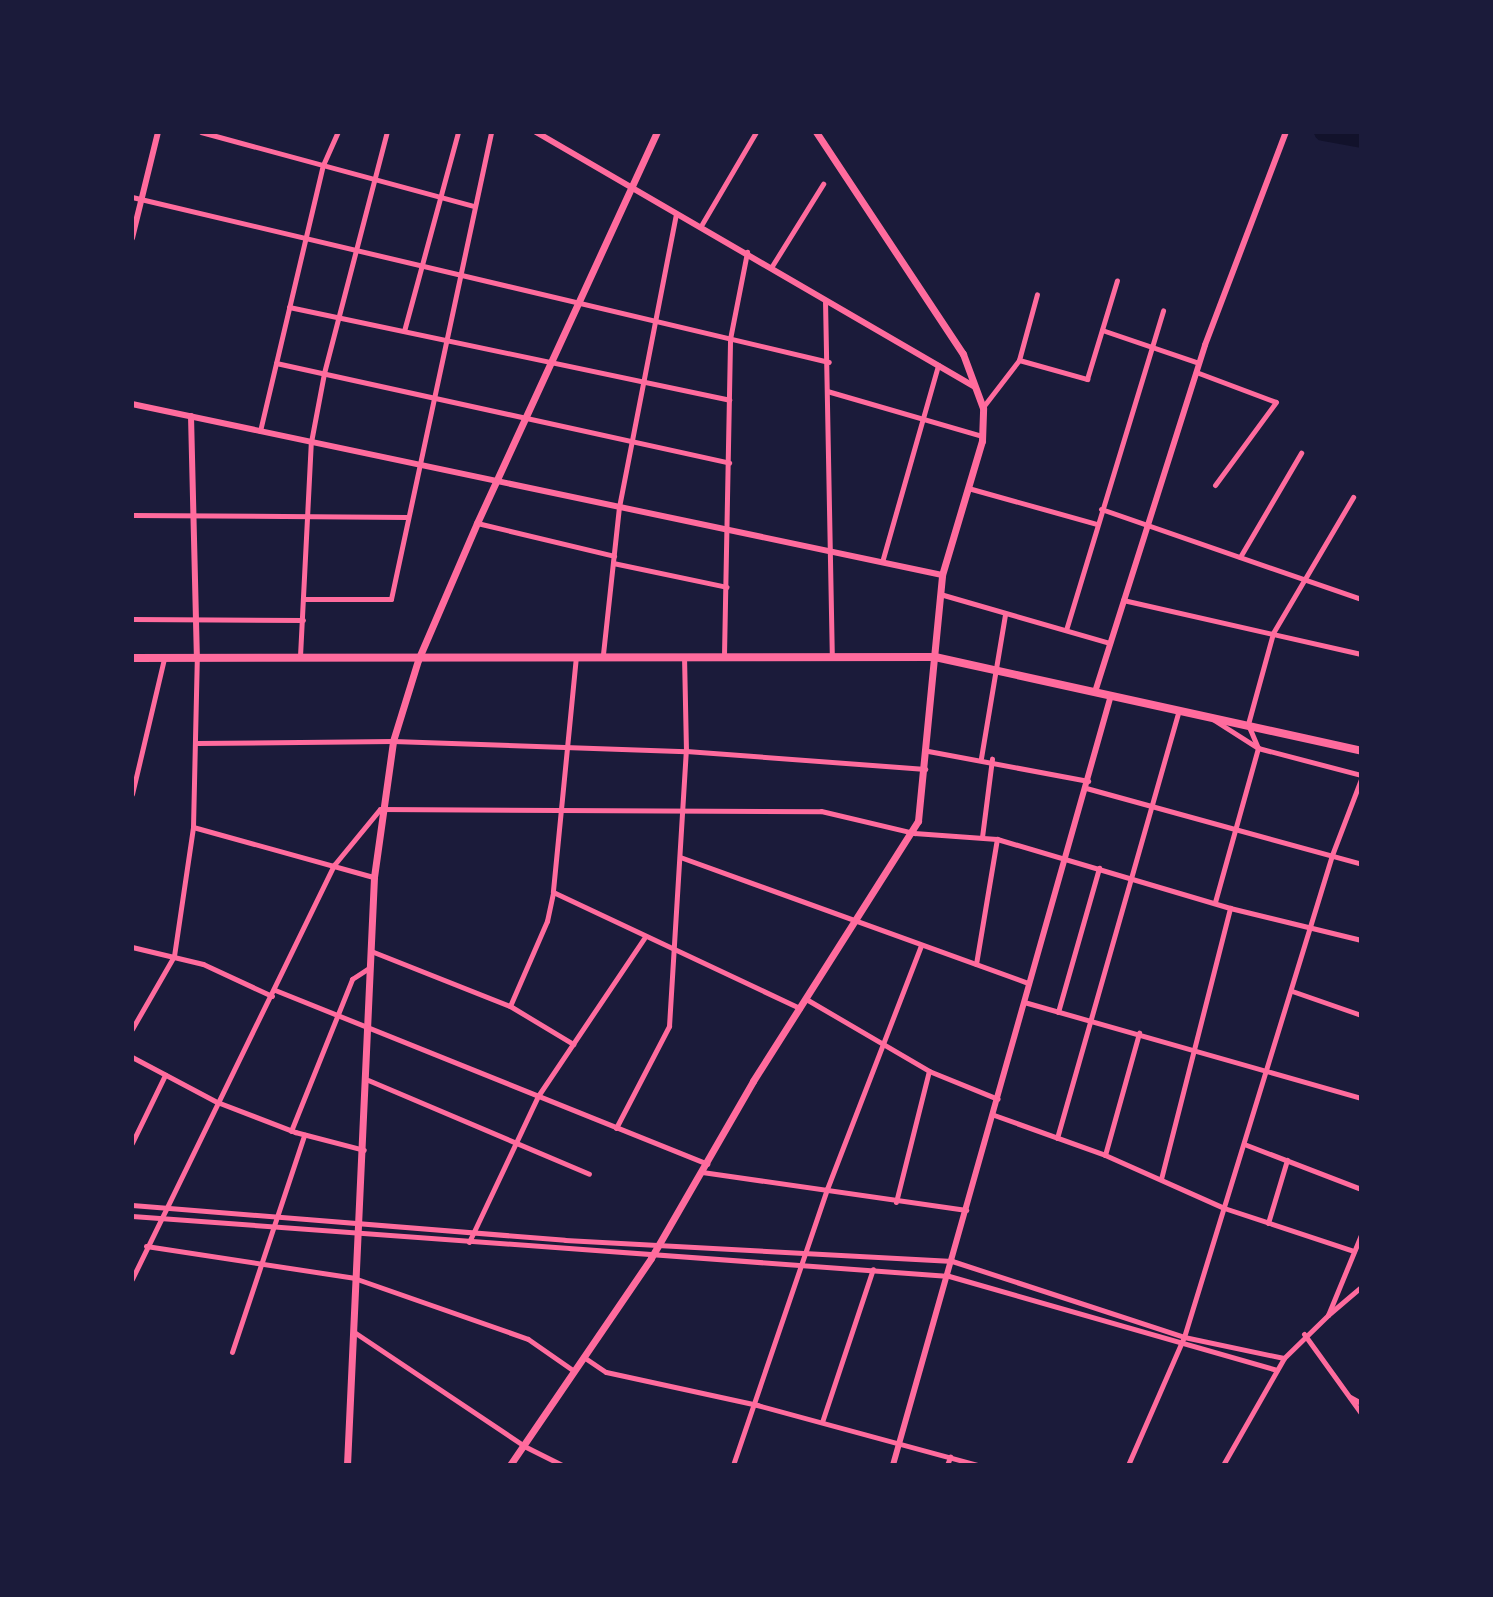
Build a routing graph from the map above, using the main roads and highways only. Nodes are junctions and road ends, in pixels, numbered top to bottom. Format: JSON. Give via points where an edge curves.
{"nodes":[{"id":1,"x":657,"y":132,"type":"edge"},
{"id":2,"x":816,"y":132,"type":"edge"},
{"id":3,"x":935,"y":657,"type":"junction"},
{"id":4,"x":132,"y":658,"type":"edge"},
{"id":5,"x":418,"y":660,"type":"junction"},
{"id":6,"x":1361,"y":751,"type":"edge"},
{"id":7,"x":347,"y":1465,"type":"edge"},
{"id":8,"x":510,"y":1465,"type":"edge"}],
"edges":[{"from":1,"to":5,"type":"main road"},
{"from":2,"to":3,"type":"main road","via":[[963,354],[983,408],[982,436],[942,575]]},
{"from":3,"to":5,"type":"main road","via":[[603,654]]},
{"from":3,"to":6,"type":"main road"},
{"from":3,"to":8,"type":"main road","via":[[926,769],[914,833],[800,1008],[651,1258]]},
{"from":4,"to":5,"type":"main road"},
{"from":5,"to":7,"type":"main road","via":[[393,741],[374,877]]}]}
